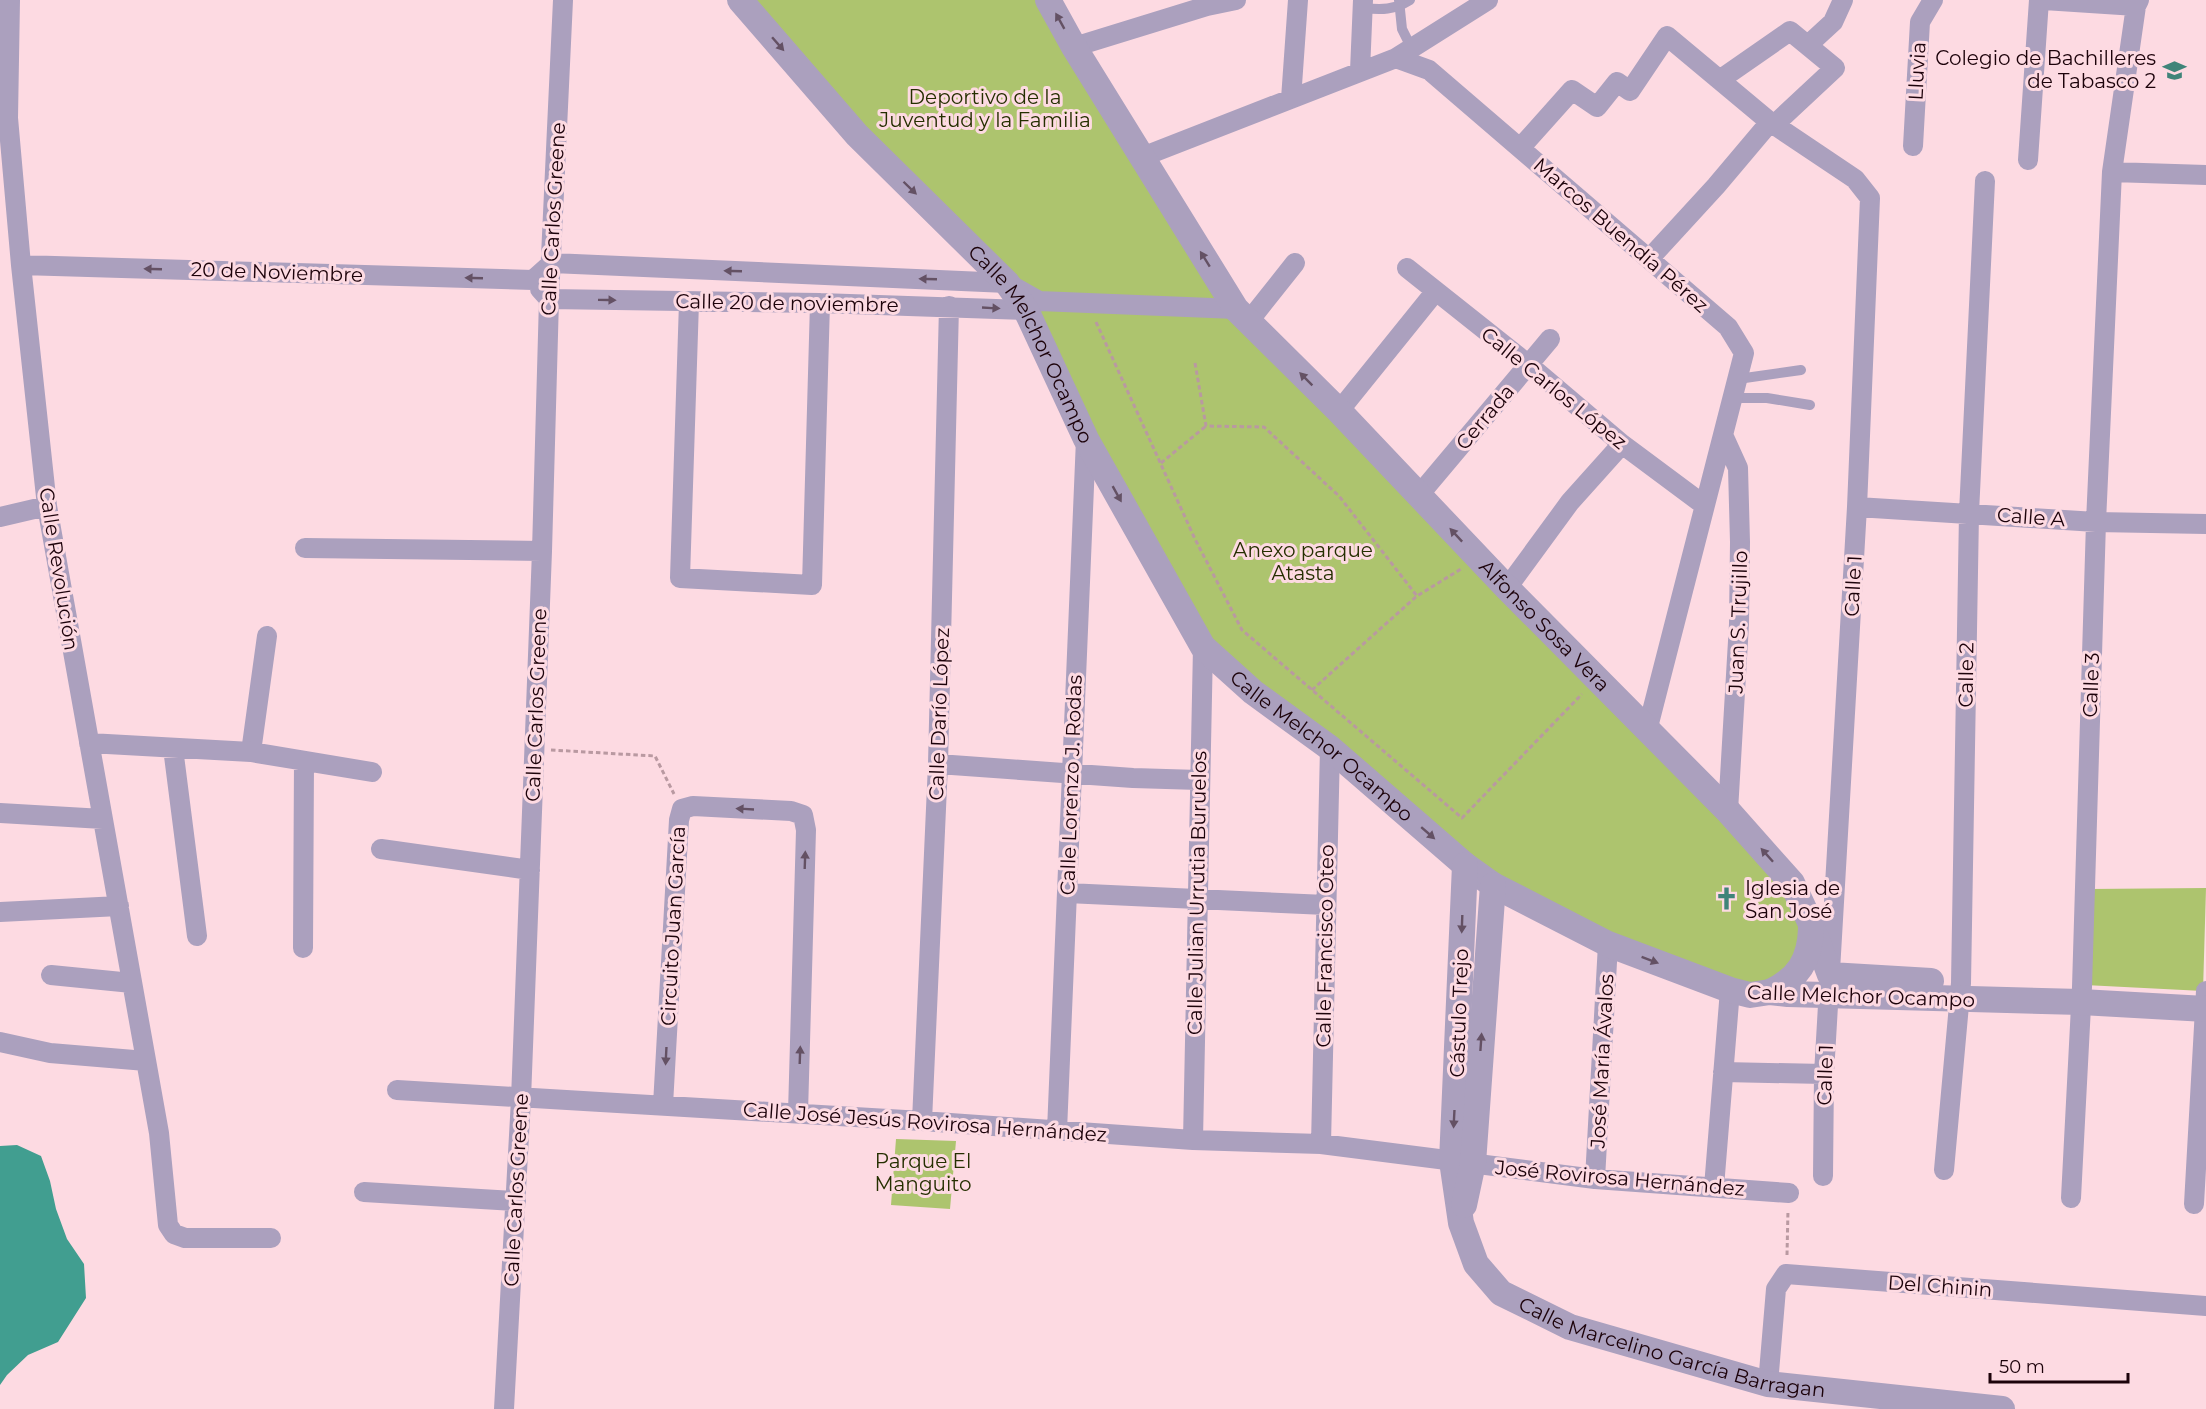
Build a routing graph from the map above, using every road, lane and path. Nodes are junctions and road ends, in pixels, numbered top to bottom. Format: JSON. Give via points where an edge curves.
{"nodes":[{"id":1,"x":10,"y":0,"type":"edge"},
{"id":2,"x":564,"y":0,"type":"edge"},
{"id":3,"x":740,"y":0,"type":"edge"},
{"id":4,"x":1048,"y":0,"type":"edge"},
{"id":5,"x":1236,"y":0,"type":"edge"},
{"id":6,"x":1298,"y":0,"type":"edge"},
{"id":7,"x":1410,"y":0,"type":"edge"},
{"id":8,"x":1488,"y":0,"type":"edge"},
{"id":9,"x":1843,"y":0,"type":"edge"},
{"id":10,"x":1933,"y":0,"type":"edge"},
{"id":11,"x":2039,"y":0,"type":"edge"},
{"id":12,"x":2044,"y":0,"type":"edge"},
{"id":13,"x":1206,"y":3,"type":"edge"},
{"id":14,"x":2137,"y":3,"type":"edge"},
{"id":15,"x":1363,"y":4,"type":"edge"},
{"id":16,"x":1399,"y":4,"type":"edge"},
{"id":17,"x":1808,"y":45,"type":"junction"},
{"id":18,"x":1074,"y":47,"type":"junction"},
{"id":19,"x":1404,"y":53,"type":"junction"},
{"id":20,"x":1360,"y":72,"type":"junction"},
{"id":21,"x":1721,"y":79,"type":"junction"},
{"id":22,"x":1291,"y":99,"type":"junction"},
{"id":23,"x":4,"y":118,"type":"edge"},
{"id":24,"x":1773,"y":123,"type":"junction"},
{"id":25,"x":1913,"y":146,"type":"dead end"},
{"id":26,"x":1521,"y":147,"type":"junction"},
{"id":27,"x":1142,"y":157,"type":"junction"},
{"id":28,"x":2028,"y":160,"type":"dead end"},
{"id":29,"x":2112,"y":172,"type":"junction"},
{"id":30,"x":2206,"y":175,"type":"edge"},
{"id":31,"x":1984,"y":181,"type":"dead end"},
{"id":32,"x":1649,"y":259,"type":"junction"},
{"id":33,"x":552,"y":263,"type":"junction"},
{"id":34,"x":1295,"y":263,"type":"dead end"},
{"id":35,"x":21,"y":265,"type":"junction"},
{"id":36,"x":1407,"y":268,"type":"dead end"},
{"id":37,"x":532,"y":280,"type":"junction"},
{"id":38,"x":1007,"y":283,"type":"junction"},
{"id":39,"x":1435,"y":292,"type":"junction"},
{"id":40,"x":549,"y":299,"type":"junction"},
{"id":41,"x":689,"y":302,"type":"junction"},
{"id":42,"x":820,"y":303,"type":"junction"},
{"id":43,"x":1088,"y":304,"type":"junction"},
{"id":44,"x":1032,"y":305,"type":"junction"},
{"id":45,"x":949,"y":306,"type":"junction"},
{"id":46,"x":1243,"y":315,"type":"junction"},
{"id":47,"x":1550,"y":339,"type":"dead end"},
{"id":48,"x":1195,"y":363,"type":"dead end"},
{"id":49,"x":1529,"y":365,"type":"junction"},
{"id":50,"x":1801,"y":370,"type":"dead end"},
{"id":51,"x":1738,"y":379,"type":"junction"},
{"id":52,"x":1732,"y":398,"type":"junction"},
{"id":53,"x":1810,"y":405,"type":"dead end"},
{"id":54,"x":1339,"y":411,"type":"junction"},
{"id":55,"x":1206,"y":426,"type":"junction"},
{"id":56,"x":1722,"y":435,"type":"junction"},
{"id":57,"x":1086,"y":439,"type":"junction"},
{"id":58,"x":1622,"y":444,"type":"junction"},
{"id":59,"x":1161,"y":463,"type":"junction"},
{"id":60,"x":1419,"y":495,"type":"junction"},
{"id":61,"x":1704,"y":505,"type":"junction"},
{"id":62,"x":47,"y":506,"type":"junction"},
{"id":63,"x":1857,"y":507,"type":"junction"},
{"id":64,"x":1969,"y":513,"type":"junction"},
{"id":65,"x":0,"y":518,"type":"edge"},
{"id":66,"x":2096,"y":522,"type":"junction"},
{"id":67,"x":2206,"y":524,"type":"edge"},
{"id":68,"x":305,"y":548,"type":"dead end"},
{"id":69,"x":542,"y":551,"type":"junction"},
{"id":70,"x":1478,"y":558,"type":"junction"},
{"id":71,"x":1507,"y":588,"type":"junction"},
{"id":72,"x":1417,"y":596,"type":"junction"},
{"id":73,"x":267,"y":636,"type":"dead end"},
{"id":74,"x":1203,"y":647,"type":"junction"},
{"id":75,"x":1312,"y":690,"type":"junction"},
{"id":76,"x":1583,"y":693,"type":"dead end"},
{"id":77,"x":1647,"y":730,"type":"junction"},
{"id":78,"x":89,"y":744,"type":"junction"},
{"id":79,"x":173,"y":748,"type":"junction"},
{"id":80,"x":534,"y":748,"type":"junction"},
{"id":81,"x":1330,"y":748,"type":"junction"},
{"id":82,"x":251,"y":752,"type":"junction"},
{"id":83,"x":304,"y":761,"type":"junction"},
{"id":84,"x":938,"y":764,"type":"junction"},
{"id":85,"x":372,"y":772,"type":"dead end"},
{"id":86,"x":1072,"y":773,"type":"junction"},
{"id":87,"x":1199,"y":780,"type":"junction"},
{"id":88,"x":682,"y":809,"type":"junction"},
{"id":89,"x":1728,"y":812,"type":"junction"},
{"id":90,"x":0,"y":813,"type":"edge"},
{"id":91,"x":103,"y":819,"type":"junction"},
{"id":92,"x":381,"y":849,"type":"dead end"},
{"id":93,"x":1464,"y":866,"type":"junction"},
{"id":94,"x":530,"y":870,"type":"junction"},
{"id":95,"x":1493,"y":885,"type":"junction"},
{"id":96,"x":1067,"y":893,"type":"junction"},
{"id":97,"x":1197,"y":899,"type":"junction"},
{"id":98,"x":1326,"y":905,"type":"junction"},
{"id":99,"x":119,"y":906,"type":"junction"},
{"id":100,"x":0,"y":912,"type":"edge"},
{"id":101,"x":1811,"y":924,"type":"junction"},
{"id":102,"x":197,"y":936,"type":"dead end"},
{"id":103,"x":1608,"y":944,"type":"junction"},
{"id":104,"x":303,"y":948,"type":"dead end"},
{"id":105,"x":51,"y":975,"type":"dead end"},
{"id":106,"x":1827,"y":977,"type":"junction"},
{"id":107,"x":132,"y":983,"type":"junction"},
{"id":108,"x":1730,"y":990,"type":"junction"},
{"id":109,"x":1960,"y":991,"type":"junction"},
{"id":110,"x":1770,"y":992,"type":"junction"},
{"id":111,"x":2081,"y":994,"type":"junction"},
{"id":112,"x":2206,"y":1000,"type":"edge"},
{"id":113,"x":0,"y":1042,"type":"edge"},
{"id":114,"x":146,"y":1061,"type":"junction"},
{"id":115,"x":1723,"y":1072,"type":"junction"},
{"id":116,"x":1824,"y":1074,"type":"junction"},
{"id":117,"x":397,"y":1090,"type":"dead end"},
{"id":118,"x":521,"y":1099,"type":"junction"},
{"id":119,"x":663,"y":1105,"type":"junction"},
{"id":120,"x":798,"y":1113,"type":"junction"},
{"id":121,"x":922,"y":1121,"type":"junction"},
{"id":122,"x":1057,"y":1131,"type":"junction"},
{"id":123,"x":1193,"y":1140,"type":"junction"},
{"id":124,"x":1321,"y":1144,"type":"junction"},
{"id":125,"x":1462,"y":1162,"type":"junction"},
{"id":126,"x":1944,"y":1170,"type":"dead end"},
{"id":127,"x":1823,"y":1176,"type":"dead end"},
{"id":128,"x":1595,"y":1179,"type":"junction"},
{"id":129,"x":1714,"y":1187,"type":"junction"},
{"id":130,"x":364,"y":1192,"type":"dead end"},
{"id":131,"x":1789,"y":1193,"type":"joint"},
{"id":132,"x":2071,"y":1198,"type":"dead end"},
{"id":133,"x":516,"y":1201,"type":"junction"},
{"id":134,"x":2194,"y":1204,"type":"dead end"},
{"id":135,"x":271,"y":1238,"type":"dead end"},
{"id":136,"x":1786,"y":1274,"type":"junction"},
{"id":137,"x":2206,"y":1306,"type":"edge"},
{"id":138,"x":1768,"y":1384,"type":"junction"},
{"id":139,"x":504,"y":1409,"type":"edge"},
{"id":140,"x":2001,"y":1409,"type":"edge"}],
"edges":[{"from":1,"to":23,"type":"street","name":"Calle Revolución"},
{"from":2,"to":33,"type":"street","name":"Calle Carlos Greene"},
{"from":3,"to":38,"type":"street","name":"Calle Melchor Ocampo","one_way":true,"via":[[856,135]]},
{"from":18,"to":4,"type":"street","name":"Alfonso Sosa Vera","one_way":true},
{"from":5,"to":13,"type":"street"},
{"from":6,"to":22,"type":"street"},
{"from":7,"to":16,"type":"lane"},
{"from":8,"to":19,"type":"street"},
{"from":9,"to":17,"type":"street","via":[[1833,22]]},
{"from":10,"to":25,"type":"street","name":"Lluvia","via":[[1920,22]]},
{"from":11,"to":28,"type":"street"},
{"from":12,"to":14,"type":"street"},
{"from":13,"to":18,"type":"street"},
{"from":14,"to":29,"type":"street","name":"Calle 3"},
{"from":15,"to":16,"type":"lane","via":[[1386,10]]},
{"from":15,"to":20,"type":"street"},
{"from":16,"to":19,"type":"lane"},
{"from":17,"to":21,"type":"street","via":[[1790,31]]},
{"from":17,"to":24,"type":"street","via":[[1835,68]]},
{"from":18,"to":27,"type":"street","name":"Alfonso Sosa Vera"},
{"from":19,"to":20,"type":"street"},
{"from":19,"to":26,"type":"street","name":"Marcos Buendía Pérez"},
{"from":20,"to":22,"type":"street"},
{"from":21,"to":24,"type":"street"},
{"from":21,"to":26,"type":"street","via":[[1667,36],[1630,91],[1617,82],[1597,107],[1572,90]]},
{"from":22,"to":27,"type":"street"},
{"from":23,"to":35,"type":"street","name":"Calle Revolución"},
{"from":24,"to":32,"type":"street"},
{"from":24,"to":63,"type":"street","name":"Calle 1","via":[[1855,179],[1870,198]]},
{"from":26,"to":32,"type":"street","name":"Marcos Buendía Pérez"},
{"from":46,"to":27,"type":"street","name":"Alfonso Sosa Vera","one_way":true},
{"from":29,"to":30,"type":"street"},
{"from":29,"to":66,"type":"street","name":"Calle 3"},
{"from":31,"to":64,"type":"street","name":"Calle 2"},
{"from":32,"to":51,"type":"street","name":"Marcos Buendía Pérez","via":[[1728,327],[1744,353]]},
{"from":33,"to":37,"type":"street"},
{"from":38,"to":33,"type":"street","name":"Calle 20 de noviembre","one_way":true},
{"from":33,"to":40,"type":"street","name":"Calle Carlos Greene"},
{"from":34,"to":46,"type":"street"},
{"from":37,"to":35,"type":"street","name":"20 de Noviembre","one_way":true},
{"from":35,"to":62,"type":"street","name":"Calle Revolución"},
{"from":36,"to":39,"type":"street","name":"Calle Carlos López"},
{"from":37,"to":40,"type":"street"},
{"from":38,"to":44,"type":"street","name":"Calle Melchor Ocampo"},
{"from":39,"to":49,"type":"street","name":"Calle Carlos López"},
{"from":39,"to":54,"type":"street"},
{"from":40,"to":41,"type":"street","name":"Calle 20 de noviembre","one_way":true},
{"from":40,"to":69,"type":"street","name":"Calle Carlos Greene"},
{"from":41,"to":42,"type":"street","name":"Calle 20 de noviembre"},
{"from":41,"to":42,"type":"street","via":[[680,578],[812,585]]},
{"from":42,"to":45,"type":"street","name":"Calle 20 de noviembre"},
{"from":43,"to":44,"type":"street"},
{"from":43,"to":46,"type":"street"},
{"from":43,"to":59,"type":"path"},
{"from":45,"to":44,"type":"street","name":"Calle 20 de noviembre","one_way":true},
{"from":44,"to":57,"type":"street","name":"Calle Melchor Ocampo"},
{"from":45,"to":84,"type":"street","name":"Calle Darío López"},
{"from":54,"to":46,"type":"street","name":"Alfonso Sosa Vera","one_way":true},
{"from":47,"to":49,"type":"street","name":"Cerrada"},
{"from":48,"to":55,"type":"path"},
{"from":49,"to":58,"type":"street","name":"Calle Carlos López"},
{"from":49,"to":60,"type":"street","name":"Cerrada"},
{"from":50,"to":51,"type":"lane"},
{"from":51,"to":52,"type":"street","name":"Marcos Buendía Pérez"},
{"from":52,"to":53,"type":"lane","via":[[1767,398]]},
{"from":52,"to":56,"type":"street","name":"Marcos Buendía Pérez"},
{"from":54,"to":60,"type":"street","name":"Alfonso Sosa Vera"},
{"from":55,"to":59,"type":"path"},
{"from":55,"to":72,"type":"path","via":[[1264,427],[1339,496]]},
{"from":56,"to":61,"type":"street","name":"Marcos Buendía Pérez"},
{"from":56,"to":89,"type":"street","name":"Juan S. Trujillo","via":[[1738,468],[1740,542],[1739,635]]},
{"from":57,"to":74,"type":"street","name":"Calle Melchor Ocampo","one_way":true},
{"from":57,"to":86,"type":"street","name":"Calle Lorenzo J. Rodas"},
{"from":58,"to":61,"type":"street","name":"Calle Carlos López"},
{"from":58,"to":71,"type":"street","via":[[1570,502]]},
{"from":59,"to":75,"type":"path","via":[[1242,630]]},
{"from":70,"to":60,"type":"street","name":"Alfonso Sosa Vera","one_way":true},
{"from":61,"to":77,"type":"street","name":"Marcos Buendía Pérez"},
{"from":62,"to":65,"type":"street"},
{"from":62,"to":78,"type":"street","name":"Calle Revolución"},
{"from":63,"to":64,"type":"street","name":"Calle A"},
{"from":63,"to":106,"type":"street","name":"Calle 1"},
{"from":64,"to":66,"type":"street","name":"Calle A"},
{"from":64,"to":109,"type":"street","name":"Calle 2"},
{"from":66,"to":67,"type":"street","name":"Calle A"},
{"from":66,"to":111,"type":"street","name":"Calle 3"},
{"from":68,"to":69,"type":"street"},
{"from":69,"to":80,"type":"street","name":"Calle Carlos Greene"},
{"from":70,"to":71,"type":"street","name":"Alfonso Sosa Vera"},
{"from":70,"to":72,"type":"path"},
{"from":71,"to":77,"type":"street","name":"Alfonso Sosa Vera"},
{"from":72,"to":75,"type":"path"},
{"from":73,"to":82,"type":"street"},
{"from":74,"to":81,"type":"street","name":"Calle Melchor Ocampo","via":[[1253,692]]},
{"from":74,"to":87,"type":"street","name":"Calle Julian Urrutia Buruelos"},
{"from":75,"to":76,"type":"path","via":[[1462,818]]},
{"from":77,"to":89,"type":"street","name":"Alfonso Sosa Vera"},
{"from":78,"to":79,"type":"street"},
{"from":78,"to":91,"type":"street","name":"Calle Revolución"},
{"from":79,"to":82,"type":"street"},
{"from":79,"to":102,"type":"street"},
{"from":80,"to":88,"type":"path","via":[[656,756]]},
{"from":80,"to":94,"type":"street","name":"Calle Carlos Greene"},
{"from":81,"to":93,"type":"street","name":"Calle Melchor Ocampo","one_way":true},
{"from":81,"to":98,"type":"street","name":"Calle Francisco Oteo"},
{"from":82,"to":83,"type":"street"},
{"from":83,"to":85,"type":"street"},
{"from":83,"to":104,"type":"street"},
{"from":84,"to":86,"type":"street"},
{"from":84,"to":121,"type":"street","name":"Calle Darío López"},
{"from":86,"to":87,"type":"street"},
{"from":86,"to":96,"type":"street","name":"Calle Lorenzo J. Rodas"},
{"from":87,"to":97,"type":"street","name":"Calle Julian Urrutia Buruelos"},
{"from":88,"to":119,"type":"street","name":"Circuito Juan García","one_way":true},
{"from":120,"to":88,"type":"street","name":"Circuito Juan García","one_way":true,"via":[[806,830],[802,815],[791,811],[693,806]]},
{"from":101,"to":89,"type":"street","name":"Alfonso Sosa Vera","one_way":true,"via":[[1792,883]]},
{"from":90,"to":91,"type":"street"},
{"from":91,"to":99,"type":"street","name":"Calle Revolución"},
{"from":92,"to":94,"type":"street"},
{"from":93,"to":95,"type":"street","name":"Calle Melchor Ocampo"},
{"from":93,"to":125,"type":"street","name":"Cástulo Trejo","one_way":true},
{"from":94,"to":118,"type":"street","name":"Calle Carlos Greene"},
{"from":95,"to":103,"type":"street","name":"Calle Melchor Ocampo"},
{"from":125,"to":95,"type":"street","name":"Cástulo Trejo","one_way":true},
{"from":96,"to":97,"type":"street"},
{"from":96,"to":122,"type":"street","name":"Calle Lorenzo J. Rodas"},
{"from":97,"to":98,"type":"street"},
{"from":97,"to":123,"type":"street","name":"Calle Julian Urrutia Buruelos"},
{"from":98,"to":124,"type":"street","name":"Calle Francisco Oteo"},
{"from":99,"to":100,"type":"street"},
{"from":99,"to":107,"type":"street","name":"Calle Revolución"},
{"from":101,"to":106,"type":"street","name":"Alfonso Sosa Vera"},
{"from":101,"to":110,"type":"street","via":[[1810,946],[1803,964],[1786,984]]},
{"from":103,"to":108,"type":"street","name":"Calle Melchor Ocampo","one_way":true},
{"from":103,"to":128,"type":"street","name":"José María Ávalos"},
{"from":105,"to":107,"type":"street"},
{"from":106,"to":109,"type":"street","name":"Calle Melchor Ocampo"},
{"from":106,"to":110,"type":"street","name":"Calle Melchor Ocampo","via":[[1788,994]]},
{"from":106,"to":116,"type":"street","name":"Calle 1"},
{"from":107,"to":114,"type":"street","name":"Calle Revolución"},
{"from":108,"to":110,"type":"street","name":"Calle Melchor Ocampo","via":[[1750,995]]},
{"from":108,"to":115,"type":"street"},
{"from":109,"to":111,"type":"street","name":"Calle Melchor Ocampo"},
{"from":109,"to":126,"type":"street","name":"Calle 2"},
{"from":111,"to":112,"type":"street","name":"Calle Melchor Ocampo"},
{"from":111,"to":132,"type":"street","name":"Calle 3"},
{"from":112,"to":134,"type":"street"},
{"from":113,"to":114,"type":"street","via":[[50,1053]]},
{"from":114,"to":135,"type":"street","name":"Calle Revolución","via":[[159,1133],[168,1225],[174,1234],[185,1238]]},
{"from":115,"to":116,"type":"street"},
{"from":115,"to":129,"type":"street"},
{"from":116,"to":127,"type":"street","name":"Calle 1"},
{"from":117,"to":118,"type":"street","name":"Calle José Jesús Rovirosa Hernández"},
{"from":118,"to":119,"type":"street","name":"Calle José Jesús Rovirosa Hernández"},
{"from":118,"to":133,"type":"street","name":"Calle Carlos Greene"},
{"from":119,"to":120,"type":"street","name":"Calle José Jesús Rovirosa Hernández"},
{"from":120,"to":121,"type":"street","name":"Calle José Jesús Rovirosa Hernández"},
{"from":121,"to":122,"type":"street","name":"Calle José Jesús Rovirosa Hernández"},
{"from":122,"to":123,"type":"street","name":"Calle José Jesús Rovirosa Hernández"},
{"from":123,"to":124,"type":"street","name":"Calle José Jesús Rovirosa Hernández"},
{"from":124,"to":125,"type":"street","name":"Calle José Jesús Rovirosa Hernández"},
{"from":125,"to":128,"type":"street","name":"José Rovirosa Hernández"},
{"from":125,"to":138,"type":"street","name":"Calle Marcelino García Barragan","via":[[1461,1223],[1476,1264],[1501,1293],[1570,1327]]},
{"from":128,"to":129,"type":"street","name":"José Rovirosa Hernández"},
{"from":129,"to":131,"type":"street","name":"José Rovirosa Hernández"},
{"from":130,"to":133,"type":"street"},
{"from":131,"to":136,"type":"path"},
{"from":133,"to":139,"type":"street","name":"Calle Carlos Greene"},
{"from":136,"to":137,"type":"street","name":"Del Chinin"},
{"from":136,"to":138,"type":"street","via":[[1776,1288]]},
{"from":138,"to":140,"type":"street","name":"Calle Marcelino García Barragan"}]}
